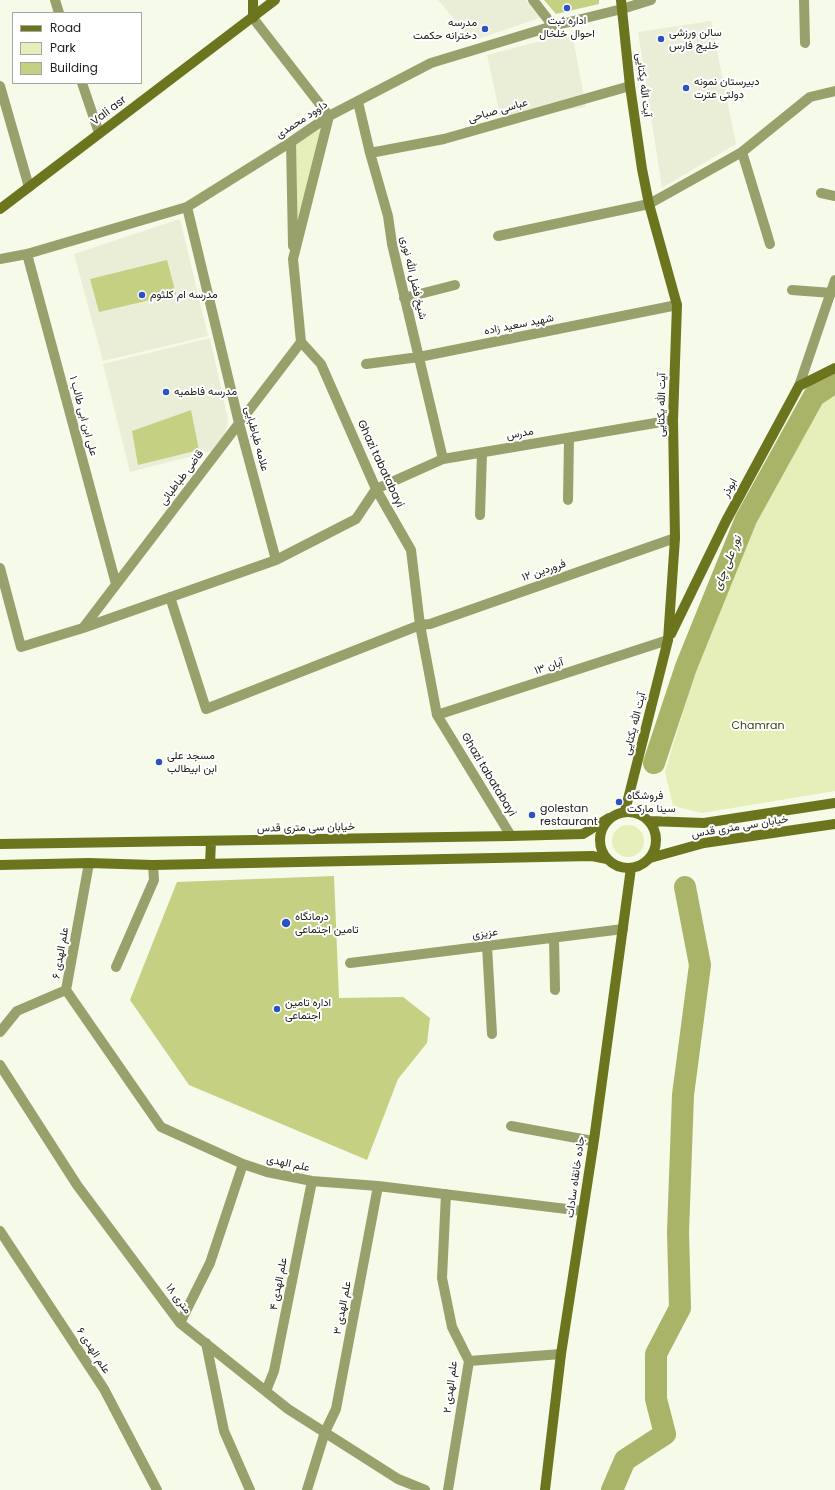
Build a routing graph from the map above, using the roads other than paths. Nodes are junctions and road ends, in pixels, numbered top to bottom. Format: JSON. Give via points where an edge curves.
{"nodes":[{"id":1,"x":54,"y":0,"type":"edge"},
{"id":2,"x":254,"y":0,"type":"edge"},
{"id":3,"x":275,"y":0,"type":"edge"},
{"id":4,"x":533,"y":0,"type":"edge"},
{"id":5,"x":651,"y":0,"type":"edge"},
{"id":6,"x":804,"y":0,"type":"edge"},
{"id":7,"x":622,"y":5,"type":"edge"},
{"id":8,"x":59,"y":12,"type":"edge"},
{"id":9,"x":253,"y":18,"type":"junction"},
{"id":10,"x":553,"y":26,"type":"junction"},
{"id":11,"x":805,"y":43,"type":"dead end"},
{"id":12,"x":82,"y":84,"type":"edge"},
{"id":13,"x":0,"y":86,"type":"edge"},
{"id":14,"x":630,"y":86,"type":"junction"},
{"id":15,"x":835,"y":91,"type":"edge"},
{"id":16,"x":358,"y":103,"type":"junction"},
{"id":17,"x":329,"y":116,"type":"junction"},
{"id":18,"x":99,"y":133,"type":"junction"},
{"id":19,"x":291,"y":142,"type":"junction"},
{"id":20,"x":742,"y":152,"type":"junction"},
{"id":21,"x":370,"y":153,"type":"junction"},
{"id":22,"x":29,"y":187,"type":"junction"},
{"id":23,"x":821,"y":193,"type":"dead end"},
{"id":24,"x":835,"y":196,"type":"edge"},
{"id":25,"x":649,"y":204,"type":"junction"},
{"id":26,"x":187,"y":207,"type":"junction"},
{"id":27,"x":0,"y":209,"type":"edge"},
{"id":28,"x":498,"y":236,"type":"dead end"},
{"id":29,"x":770,"y":244,"type":"dead end"},
{"id":30,"x":27,"y":254,"type":"junction"},
{"id":31,"x":0,"y":259,"type":"edge"},
{"id":32,"x":293,"y":259,"type":"junction"},
{"id":33,"x":835,"y":280,"type":"edge"},
{"id":34,"x":455,"y":285,"type":"dead end"},
{"id":35,"x":792,"y":290,"type":"dead end"},
{"id":36,"x":832,"y":293,"type":"junction"},
{"id":37,"x":404,"y":298,"type":"junction"},
{"id":38,"x":677,"y":305,"type":"junction"},
{"id":39,"x":301,"y":342,"type":"junction"},
{"id":40,"x":419,"y":357,"type":"junction"},
{"id":41,"x":366,"y":364,"type":"dead end"},
{"id":42,"x":835,"y":368,"type":"edge"},
{"id":43,"x":800,"y":386,"type":"junction"},
{"id":44,"x":673,"y":420,"type":"junction"},
{"id":45,"x":239,"y":423,"type":"junction"},
{"id":46,"x":569,"y":438,"type":"junction"},
{"id":47,"x":482,"y":453,"type":"junction"},
{"id":48,"x":443,"y":459,"type":"junction"},
{"id":49,"x":376,"y":489,"type":"junction"},
{"id":50,"x":568,"y":500,"type":"dead end"},
{"id":51,"x":480,"y":515,"type":"dead end"},
{"id":52,"x":675,"y":538,"type":"junction"},
{"id":53,"x":276,"y":560,"type":"junction"},
{"id":54,"x":0,"y":568,"type":"edge"},
{"id":55,"x":116,"y":584,"type":"junction"},
{"id":56,"x":170,"y":597,"type":"junction"},
{"id":57,"x":420,"y":625,"type":"junction"},
{"id":58,"x":83,"y":628,"type":"junction"},
{"id":59,"x":668,"y":640,"type":"junction"},
{"id":60,"x":437,"y":715,"type":"junction"},
{"id":61,"x":835,"y":803,"type":"edge"},
{"id":62,"x":626,"y":811,"type":"junction"},
{"id":63,"x":609,"y":818,"type":"junction"},
{"id":64,"x":649,"y":821,"type":"junction"},
{"id":65,"x":835,"y":824,"type":"edge"},
{"id":66,"x":511,"y":836,"type":"junction"},
{"id":67,"x":211,"y":842,"type":"junction"},
{"id":68,"x":0,"y":844,"type":"edge"},
{"id":69,"x":650,"y":858,"type":"junction"},
{"id":70,"x":607,"y":859,"type":"junction"},
{"id":71,"x":89,"y":863,"type":"junction"},
{"id":72,"x":210,"y":864,"type":"junction"},
{"id":73,"x":0,"y":865,"type":"edge"},
{"id":74,"x":153,"y":865,"type":"junction"},
{"id":75,"x":631,"y":868,"type":"junction"},
{"id":76,"x":622,"y":929,"type":"junction"},
{"id":77,"x":554,"y":938,"type":"junction"},
{"id":78,"x":487,"y":946,"type":"junction"},
{"id":79,"x":350,"y":963,"type":"dead end"},
{"id":80,"x":116,"y":967,"type":"dead end"},
{"id":81,"x":66,"y":990,"type":"junction"},
{"id":82,"x":555,"y":990,"type":"dead end"},
{"id":83,"x":0,"y":1032,"type":"edge"},
{"id":84,"x":492,"y":1034,"type":"dead end"},
{"id":85,"x":0,"y":1065,"type":"edge"},
{"id":86,"x":511,"y":1126,"type":"dead end"},
{"id":87,"x":593,"y":1141,"type":"junction"},
{"id":88,"x":243,"y":1164,"type":"junction"},
{"id":89,"x":312,"y":1181,"type":"junction"},
{"id":90,"x":378,"y":1186,"type":"junction"},
{"id":91,"x":446,"y":1194,"type":"junction"},
{"id":92,"x":583,"y":1211,"type":"junction"},
{"id":93,"x":0,"y":1231,"type":"edge"},
{"id":94,"x":180,"y":1323,"type":"junction"},
{"id":95,"x":206,"y":1343,"type":"junction"},
{"id":96,"x":560,"y":1354,"type":"junction"},
{"id":97,"x":469,"y":1361,"type":"junction"},
{"id":98,"x":266,"y":1391,"type":"junction"},
{"id":99,"x":325,"y":1432,"type":"junction"},
{"id":100,"x":157,"y":1490,"type":"edge"},
{"id":101,"x":250,"y":1490,"type":"edge"},
{"id":102,"x":307,"y":1490,"type":"edge"},
{"id":103,"x":425,"y":1490,"type":"edge"},
{"id":104,"x":448,"y":1490,"type":"edge"},
{"id":105,"x":545,"y":1490,"type":"edge"}],
"edges":[{"from":1,"to":8,"type":"street"},
{"from":2,"to":9,"type":"main road"},
{"from":3,"to":9,"type":"main road","name":"Vali asr"},
{"from":4,"to":10,"type":"street"},
{"from":5,"to":7,"type":"street","name":"داوود محمدی"},
{"from":6,"to":11,"type":"street"},
{"from":7,"to":10,"type":"street","name":"داوود محمدی"},
{"from":7,"to":14,"type":"main road","name":"آیت الله یکتایی"},
{"from":9,"to":17,"type":"street"},
{"from":9,"to":18,"type":"main road","name":"Vali asr"},
{"from":10,"to":16,"type":"street","name":"داوود محمدی","via":[[431,63]]},
{"from":12,"to":18,"type":"street"},
{"from":13,"to":22,"type":"street"},
{"from":14,"to":21,"type":"street","name":"عباسی صباحی","via":[[444,139]]},
{"from":14,"to":25,"type":"main road","name":"آیت الله یکتایی"},
{"from":15,"to":20,"type":"street","via":[[810,97]]},
{"from":16,"to":17,"type":"street","name":"داوود محمدی"},
{"from":16,"to":21,"type":"street","name":"شیخ فضل الله نوری"},
{"from":17,"to":19,"type":"street","name":"داوود محمدی"},
{"from":17,"to":32,"type":"street"},
{"from":18,"to":22,"type":"main road","name":"Vali asr"},
{"from":19,"to":26,"type":"street","name":"داوود محمدی"},
{"from":19,"to":32,"type":"street"},
{"from":20,"to":25,"type":"street"},
{"from":20,"to":29,"type":"street"},
{"from":21,"to":37,"type":"street","name":"شیخ فضل الله نوری","via":[[388,216]]},
{"from":22,"to":27,"type":"main road","name":"Vali asr"},
{"from":23,"to":24,"type":"street"},
{"from":25,"to":28,"type":"street"},
{"from":25,"to":38,"type":"main road","name":"آیت الله یکتایی"},
{"from":26,"to":30,"type":"street","name":"داوود محمدی"},
{"from":26,"to":45,"type":"street","name":"علامه طباطبایی"},
{"from":30,"to":31,"type":"street","name":"داوود محمدی"},
{"from":30,"to":55,"type":"street","name":"علی ابن ابی طالب ۱"},
{"from":32,"to":39,"type":"street"},
{"from":33,"to":36,"type":"street"},
{"from":34,"to":37,"type":"street"},
{"from":35,"to":36,"type":"street"},
{"from":36,"to":43,"type":"street"},
{"from":37,"to":40,"type":"street","name":"شیخ فضل الله نوری"},
{"from":38,"to":40,"type":"street","name":"شهید سعید زاده"},
{"from":38,"to":44,"type":"main road","name":"آیت الله یکتایی"},
{"from":39,"to":45,"type":"street","name":"قاضی طباطبائی"},
{"from":39,"to":49,"type":"street","name":"Ghazi tabatabayi","via":[[321,364]]},
{"from":40,"to":41,"type":"street","name":"شهید سعید زاده"},
{"from":40,"to":48,"type":"street","name":"شیخ فضل الله نوری"},
{"from":42,"to":43,"type":"main road"},
{"from":43,"to":59,"type":"main road","name":"ابوذر","via":[[726,521]]},
{"from":44,"to":46,"type":"street","name":"مدرس"},
{"from":44,"to":52,"type":"main road","name":"آیت الله یکتایی"},
{"from":45,"to":53,"type":"street","name":"علامه طباطبایی"},
{"from":45,"to":55,"type":"street","name":"قاضی طباطبائی"},
{"from":46,"to":47,"type":"street","name":"مدرس"},
{"from":46,"to":50,"type":"street"},
{"from":47,"to":48,"type":"street","name":"مدرس"},
{"from":47,"to":51,"type":"street"},
{"from":48,"to":49,"type":"street","name":"مدرس"},
{"from":49,"to":53,"type":"street","via":[[356,519]]},
{"from":49,"to":57,"type":"street","name":"Ghazi tabatabayi","via":[[411,550]]},
{"from":52,"to":57,"type":"street","name":"۱۲ فروردین","via":[[430,624]]},
{"from":52,"to":59,"type":"main road","name":"آیت الله یکتایی"},
{"from":53,"to":56,"type":"street"},
{"from":54,"to":58,"type":"street","via":[[21,647]]},
{"from":55,"to":58,"type":"street","name":"قاضی طباطبائی"},
{"from":56,"to":57,"type":"street","name":"۱۲ فروردین","via":[[206,709]]},
{"from":56,"to":58,"type":"street"},
{"from":57,"to":60,"type":"street","name":"Ghazi tabatabayi"},
{"from":59,"to":60,"type":"street","name":"۱۳ آبان"},
{"from":59,"to":62,"type":"main road","name":"آیت الله یکتایی"},
{"from":60,"to":66,"type":"street","name":"Ghazi tabatabayi"},
{"from":61,"to":64,"type":"main road","name":"خیابان سی متری قدس","via":[[704,822]]},
{"from":62,"to":63,"type":"main road"},
{"from":62,"to":64,"type":"main road","via":[[642,815]]},
{"from":63,"to":66,"type":"main road","name":"خیابان سی متری قدس","via":[[583,834]]},
{"from":63,"to":70,"type":"main road","via":[[603,825],[599,843]]},
{"from":64,"to":69,"type":"main road","via":[[656,835],[654,851]]},
{"from":65,"to":69,"type":"main road","name":"خیابان سی متری قدس","via":[[704,842]]},
{"from":66,"to":67,"type":"main road","name":"خیابان سی متری قدس"},
{"from":67,"to":68,"type":"main road","name":"خیابان سی متری قدس"},
{"from":67,"to":72,"type":"main road"},
{"from":69,"to":75,"type":"main road"},
{"from":70,"to":72,"type":"main road","via":[[586,856]]},
{"from":70,"to":75,"type":"main road","via":[[616,866]]},
{"from":71,"to":73,"type":"main road"},
{"from":71,"to":74,"type":"main road"},
{"from":71,"to":81,"type":"street","name":"علم الهدی ۶"},
{"from":72,"to":74,"type":"main road"},
{"from":74,"to":80,"type":"street","via":[[154,880]]},
{"from":75,"to":76,"type":"main road","name":"جاده خانقاه سادات"},
{"from":76,"to":77,"type":"street","name":"عزیزی"},
{"from":76,"to":87,"type":"main road","name":"جاده خانقاه سادات"},
{"from":77,"to":78,"type":"street","name":"عزیزی"},
{"from":77,"to":82,"type":"street"},
{"from":78,"to":79,"type":"street","name":"عزیزی"},
{"from":78,"to":84,"type":"street"},
{"from":81,"to":83,"type":"street","name":"علم الهدی ۶","via":[[17,1011]]},
{"from":81,"to":88,"type":"street","name":"علم الهدی","via":[[161,1127]]},
{"from":85,"to":94,"type":"street","name":"۱۸ متری","via":[[77,1185]]},
{"from":86,"to":87,"type":"street"},
{"from":87,"to":92,"type":"main road","name":"جاده خانقاه سادات"},
{"from":88,"to":89,"type":"street","name":"علم الهدی","via":[[267,1172]]},
{"from":88,"to":94,"type":"street","via":[[210,1263]]},
{"from":89,"to":90,"type":"street","name":"علم الهدی"},
{"from":89,"to":98,"type":"street","name":"علم الهدی ۴","via":[[274,1371]]},
{"from":90,"to":91,"type":"street","name":"علم الهدی"},
{"from":90,"to":99,"type":"street","name":"علم الهدی ۳","via":[[336,1409]]},
{"from":91,"to":92,"type":"street","name":"علم الهدی"},
{"from":91,"to":97,"type":"street","name":"علم الهدی ۲","via":[[442,1278],[452,1327]]},
{"from":92,"to":96,"type":"main road","name":"جاده خانقاه سادات"},
{"from":93,"to":100,"type":"street","name":"علم الهدی ۶","via":[[104,1389]]},
{"from":94,"to":95,"type":"street","name":"۱۸ متری"},
{"from":95,"to":98,"type":"street","name":"۱۸ متری"},
{"from":95,"to":101,"type":"street","via":[[224,1430]]},
{"from":96,"to":97,"type":"street"},
{"from":96,"to":105,"type":"main road","name":"جاده خانقاه سادات"},
{"from":97,"to":104,"type":"street","name":"علم الهدی ۲"},
{"from":98,"to":99,"type":"street","name":"۱۸ متری","via":[[288,1409]]},
{"from":99,"to":102,"type":"street","name":"علم الهدی ۳"},
{"from":99,"to":103,"type":"street","name":"۱۸ متری","via":[[398,1479]]}]}
